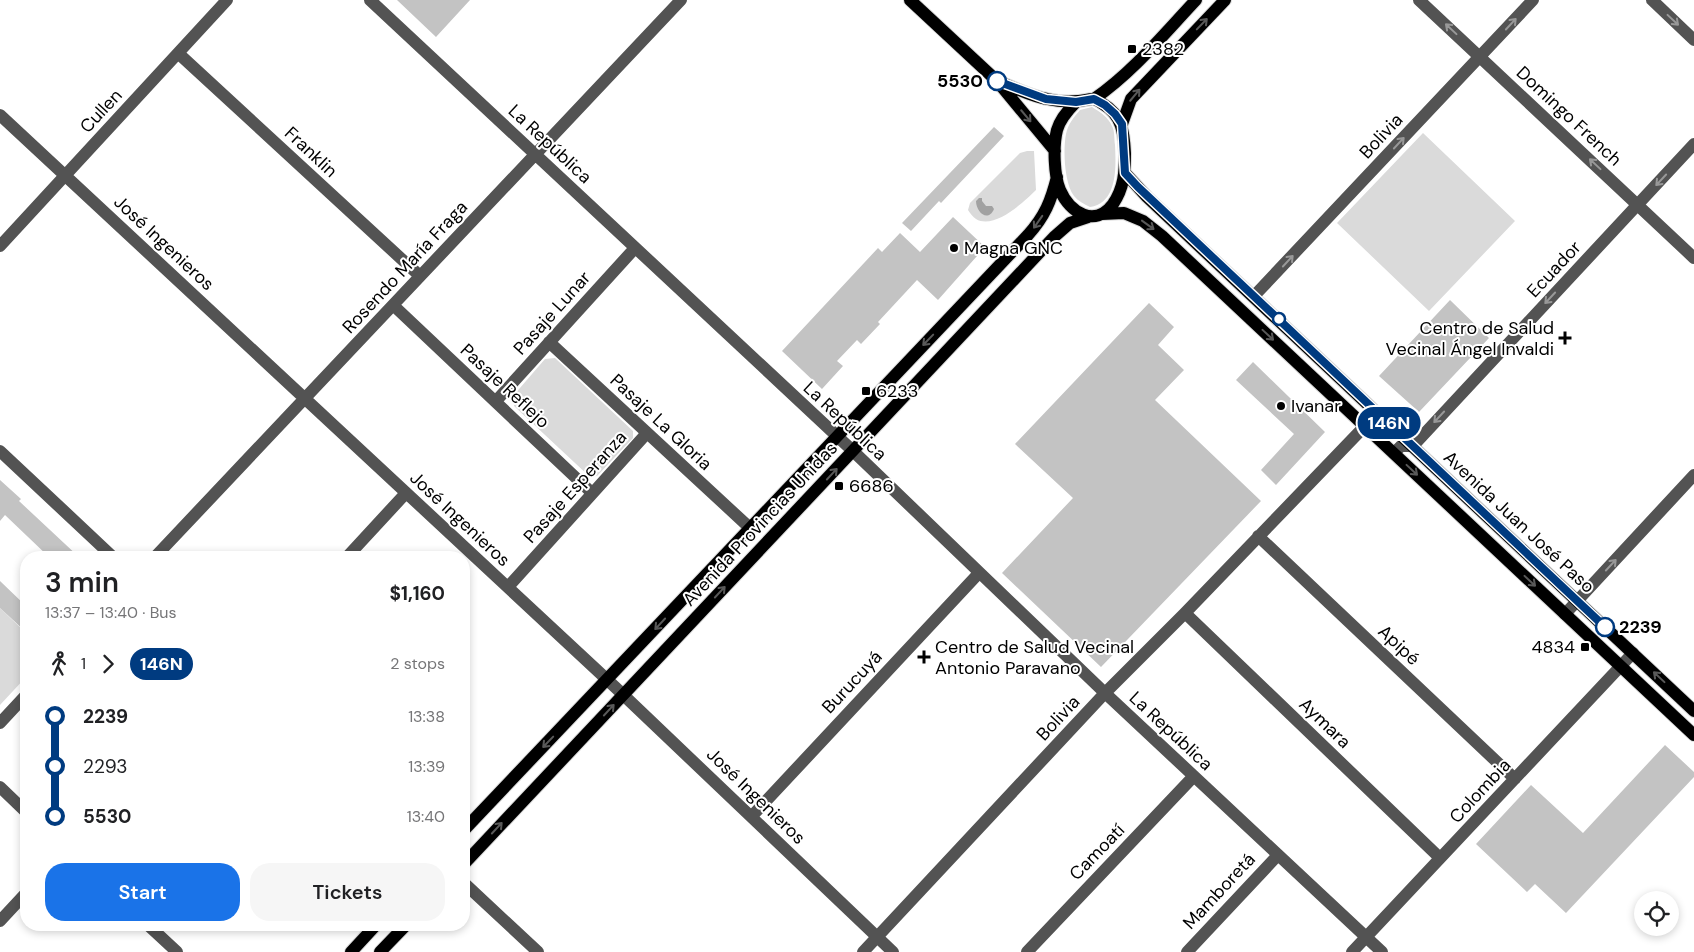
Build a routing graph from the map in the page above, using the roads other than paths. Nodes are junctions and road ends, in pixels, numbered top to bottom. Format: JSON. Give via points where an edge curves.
{"nodes":[{"id":1,"x":227,"y":0,"type":"edge"},
{"id":2,"x":370,"y":0,"type":"edge"},
{"id":3,"x":681,"y":0,"type":"edge"},
{"id":4,"x":910,"y":0,"type":"edge"},
{"id":5,"x":1196,"y":0,"type":"edge"},
{"id":6,"x":1225,"y":0,"type":"edge"},
{"id":7,"x":1419,"y":0,"type":"edge"},
{"id":8,"x":1533,"y":0,"type":"edge"},
{"id":9,"x":1652,"y":0,"type":"edge"},
{"id":10,"x":1694,"y":40,"type":"edge"},
{"id":11,"x":179,"y":54,"type":"junction"},
{"id":12,"x":1480,"y":57,"type":"junction"},
{"id":13,"x":997,"y":81,"type":"junction"},
{"id":14,"x":1094,"y":99,"type":"junction"},
{"id":15,"x":1076,"y":102,"type":"junction"},
{"id":16,"x":0,"y":115,"type":"edge"},
{"id":17,"x":1122,"y":124,"type":"junction"},
{"id":18,"x":1694,"y":144,"type":"edge"},
{"id":19,"x":1055,"y":151,"type":"junction"},
{"id":20,"x":535,"y":154,"type":"junction"},
{"id":21,"x":1125,"y":173,"type":"junction"},
{"id":22,"x":64,"y":175,"type":"junction"},
{"id":23,"x":1057,"y":177,"type":"junction"},
{"id":24,"x":1637,"y":205,"type":"junction"},
{"id":25,"x":1102,"y":214,"type":"junction"},
{"id":26,"x":1088,"y":217,"type":"junction"},
{"id":27,"x":0,"y":246,"type":"edge"},
{"id":28,"x":635,"y":248,"type":"junction"},
{"id":29,"x":1694,"y":258,"type":"edge"},
{"id":30,"x":420,"y":276,"type":"junction"},
{"id":31,"x":1254,"y":296,"type":"junction"},
{"id":32,"x":393,"y":305,"type":"junction"},
{"id":33,"x":550,"y":342,"type":"junction"},
{"id":34,"x":305,"y":398,"type":"junction"},
{"id":35,"x":496,"y":401,"type":"junction"},
{"id":36,"x":1365,"y":426,"type":"junction"},
{"id":37,"x":647,"y":433,"type":"junction"},
{"id":38,"x":837,"y":436,"type":"junction"},
{"id":39,"x":1412,"y":446,"type":"junction"},
{"id":40,"x":0,"y":451,"type":"edge"},
{"id":41,"x":853,"y":451,"type":"junction"},
{"id":42,"x":1394,"y":453,"type":"junction"},
{"id":43,"x":1694,"y":475,"type":"edge"},
{"id":44,"x":406,"y":493,"type":"junction"},
{"id":45,"x":592,"y":493,"type":"junction"},
{"id":46,"x":750,"y":528,"type":"junction"},
{"id":47,"x":1258,"y":536,"type":"junction"},
{"id":48,"x":107,"y":551,"type":"edge"},
{"id":49,"x":161,"y":551,"type":"edge"},
{"id":50,"x":352,"y":551,"type":"edge"},
{"id":51,"x":469,"y":551,"type":"edge"},
{"id":52,"x":470,"y":552,"type":"edge"},
{"id":53,"x":979,"y":573,"type":"junction"},
{"id":54,"x":508,"y":587,"type":"junction"},
{"id":55,"x":1578,"y":601,"type":"junction"},
{"id":56,"x":1185,"y":613,"type":"junction"},
{"id":57,"x":1565,"y":614,"type":"junction"},
{"id":58,"x":1633,"y":653,"type":"junction"},
{"id":59,"x":1621,"y":666,"type":"junction"},
{"id":60,"x":608,"y":680,"type":"junction"},
{"id":61,"x":1105,"y":693,"type":"junction"},
{"id":62,"x":623,"y":695,"type":"junction"},
{"id":63,"x":20,"y":701,"type":"edge"},
{"id":64,"x":1694,"y":711,"type":"edge"},
{"id":65,"x":0,"y":723,"type":"edge"},
{"id":66,"x":1694,"y":735,"type":"edge"},
{"id":67,"x":1194,"y":776,"type":"junction"},
{"id":68,"x":1515,"y":779,"type":"junction"},
{"id":69,"x":0,"y":787,"type":"edge"},
{"id":70,"x":20,"y":806,"type":"edge"},
{"id":71,"x":752,"y":816,"type":"junction"},
{"id":72,"x":470,"y":824,"type":"edge"},
{"id":73,"x":1278,"y":855,"type":"junction"},
{"id":74,"x":470,"y":858,"type":"edge"},
{"id":75,"x":1440,"y":858,"type":"junction"},
{"id":76,"x":470,"y":889,"type":"edge"},
{"id":77,"x":20,"y":899,"type":"edge"},
{"id":78,"x":0,"y":921,"type":"edge"},
{"id":79,"x":154,"y":931,"type":"edge"},
{"id":80,"x":370,"y":931,"type":"edge"},
{"id":81,"x":400,"y":931,"type":"edge"},
{"id":82,"x":878,"y":937,"type":"junction"},
{"id":83,"x":1366,"y":938,"type":"junction"},
{"id":84,"x":177,"y":952,"type":"edge"},
{"id":85,"x":351,"y":952,"type":"edge"},
{"id":86,"x":380,"y":952,"type":"edge"},
{"id":87,"x":538,"y":952,"type":"edge"},
{"id":88,"x":863,"y":952,"type":"edge"},
{"id":89,"x":893,"y":952,"type":"edge"},
{"id":90,"x":1027,"y":952,"type":"edge"},
{"id":91,"x":1186,"y":952,"type":"edge"},
{"id":92,"x":1352,"y":952,"type":"edge"},
{"id":93,"x":1382,"y":952,"type":"edge"}],
"edges":[{"from":1,"to":11,"type":"street","name":"Cullen"},
{"from":2,"to":20,"type":"street","name":"La República"},
{"from":3,"to":20,"type":"street","name":"Rosendo María Fraga"},
{"from":4,"to":13,"type":"main road"},
{"from":5,"to":14,"type":"main road","via":[[1141,58]]},
{"from":17,"to":6,"type":"main road","one_way":true,"via":[[1131,99]]},
{"from":12,"to":7,"type":"street","name":"Domingo French","one_way":true},
{"from":12,"to":8,"type":"street","name":"Bolivia","one_way":true},
{"from":9,"to":10,"type":"street","one_way":true},
{"from":11,"to":22,"type":"street","name":"Cullen"},
{"from":11,"to":30,"type":"street","name":"Franklin"},
{"from":24,"to":12,"type":"street","name":"Domingo French","one_way":true},
{"from":31,"to":12,"type":"street","name":"Bolivia","one_way":true},
{"from":13,"to":15,"type":"main road","via":[[1046,99]]},
{"from":13,"to":19,"type":"main road","one_way":true},
{"from":14,"to":15,"type":"main road"},
{"from":14,"to":17,"type":"main road","via":[[1105,105]]},
{"from":15,"to":19,"type":"main road","via":[[1064,114],[1057,130]]},
{"from":16,"to":22,"type":"street","name":"José Ingenieros"},
{"from":17,"to":21,"type":"main road"},
{"from":18,"to":24,"type":"street","name":"Ecuador","one_way":true},
{"from":19,"to":23,"type":"main road"},
{"from":20,"to":28,"type":"street","name":"La República"},
{"from":20,"to":30,"type":"street","name":"Rosendo María Fraga"},
{"from":21,"to":25,"type":"main road","via":[[1118,196]]},
{"from":21,"to":31,"type":"main road","name":"Avenida Juan José Paso"},
{"from":22,"to":27,"type":"street","name":"Cullen"},
{"from":22,"to":34,"type":"street","name":"José Ingenieros"},
{"from":23,"to":26,"type":"main road","via":[[1066,201]]},
{"from":23,"to":38,"type":"main road","name":"Avenida Provincias Unidas","one_way":true,"via":[[1051,200],[1040,221]]},
{"from":24,"to":29,"type":"street","name":"Domingo French"},
{"from":24,"to":39,"type":"street","name":"Ecuador","one_way":true},
{"from":25,"to":26,"type":"main road"},
{"from":25,"to":36,"type":"main road","name":"Avenida Juan José Paso","one_way":true,"via":[[1124,213],[1143,221],[1162,236]]},
{"from":26,"to":41,"type":"main road","name":"Avenida Provincias Unidas","via":[[1070,223],[1054,237]]},
{"from":28,"to":33,"type":"street","name":"Pasaje Lunar"},
{"from":28,"to":38,"type":"street","name":"La República"},
{"from":30,"to":32,"type":"street","name":"Rosendo María Fraga"},
{"from":31,"to":39,"type":"main road","name":"Avenida Juan José Paso"},
{"from":32,"to":34,"type":"street","name":"Rosendo María Fraga"},
{"from":32,"to":35,"type":"street","name":"Pasaje Reflejo"},
{"from":33,"to":35,"type":"street","name":"Pasaje Lunar"},
{"from":33,"to":37,"type":"street","name":"Pasaje La Gloria"},
{"from":34,"to":44,"type":"street","name":"José Ingenieros"},
{"from":34,"to":49,"type":"street","name":"Rosendo María Fraga"},
{"from":35,"to":45,"type":"street","name":"Pasaje Reflejo"},
{"from":36,"to":42,"type":"main road","name":"Avenida Juan José Paso"},
{"from":36,"to":47,"type":"street","name":"Bolivia"},
{"from":37,"to":45,"type":"street","name":"Pasaje Esperanza"},
{"from":37,"to":46,"type":"street","name":"Pasaje La Gloria"},
{"from":38,"to":41,"type":"street","name":"La República"},
{"from":38,"to":46,"type":"main road","name":"Avenida Provincias Unidas"},
{"from":39,"to":42,"type":"street","name":"Ecuador","via":[[1401,446]]},
{"from":39,"to":55,"type":"main road","name":"Avenida Juan José Paso"},
{"from":40,"to":48,"type":"street"},
{"from":41,"to":53,"type":"street","name":"La República"},
{"from":62,"to":41,"type":"main road","name":"Avenida Provincias Unidas","one_way":true},
{"from":42,"to":57,"type":"main road","name":"Avenida Juan José Paso","one_way":true},
{"from":55,"to":43,"type":"street","one_way":true},
{"from":44,"to":50,"type":"street"},
{"from":44,"to":51,"type":"street","name":"José Ingenieros"},
{"from":45,"to":54,"type":"street","name":"Pasaje Esperanza"},
{"from":46,"to":60,"type":"main road","name":"Avenida Provincias Unidas","one_way":true},
{"from":47,"to":56,"type":"street","name":"Bolivia"},
{"from":47,"to":68,"type":"street","name":"Apipé"},
{"from":52,"to":54,"type":"street","name":"José Ingenieros"},
{"from":53,"to":61,"type":"street","name":"La República"},
{"from":53,"to":71,"type":"street","name":"Burucuyá"},
{"from":54,"to":60,"type":"street","name":"José Ingenieros"},
{"from":55,"to":57,"type":"street"},
{"from":55,"to":58,"type":"main road","name":"Avenida Juan José Paso"},
{"from":56,"to":61,"type":"street","name":"Bolivia"},
{"from":56,"to":75,"type":"street","name":"Aymara"},
{"from":57,"to":59,"type":"main road","name":"Avenida Juan José Paso"},
{"from":58,"to":59,"type":"street","name":"Colombia"},
{"from":64,"to":58,"type":"main road","name":"Avenida Juan José Paso","one_way":true},
{"from":59,"to":66,"type":"main road","name":"Avenida Juan José Paso"},
{"from":59,"to":68,"type":"street","name":"Colombia"},
{"from":60,"to":62,"type":"street","name":"José Ingenieros"},
{"from":60,"to":72,"type":"main road","name":"Avenida Provincias Unidas","one_way":true},
{"from":61,"to":67,"type":"street","name":"La República"},
{"from":61,"to":82,"type":"street","name":"Bolivia"},
{"from":62,"to":71,"type":"street","name":"José Ingenieros"},
{"from":74,"to":62,"type":"main road","name":"Avenida Provincias Unidas","one_way":true},
{"from":63,"to":65,"type":"street"},
{"from":67,"to":73,"type":"street","name":"La República"},
{"from":67,"to":90,"type":"street","name":"Camoatí"},
{"from":68,"to":75,"type":"street","name":"Colombia"},
{"from":69,"to":70,"type":"street"},
{"from":71,"to":82,"type":"street","name":"José Ingenieros"},
{"from":73,"to":83,"type":"street","name":"La República"},
{"from":73,"to":91,"type":"street","name":"Mamboretá"},
{"from":75,"to":83,"type":"street","name":"Colombia"},
{"from":76,"to":87,"type":"street"},
{"from":77,"to":78,"type":"street"},
{"from":79,"to":84,"type":"street"},
{"from":80,"to":85,"type":"main road"},
{"from":81,"to":86,"type":"main road"},
{"from":82,"to":88,"type":"street","name":"Bolivia"},
{"from":82,"to":89,"type":"street","name":"José Ingenieros"},
{"from":83,"to":92,"type":"street","name":"Colombia"},
{"from":83,"to":93,"type":"street","name":"La República"}]}
